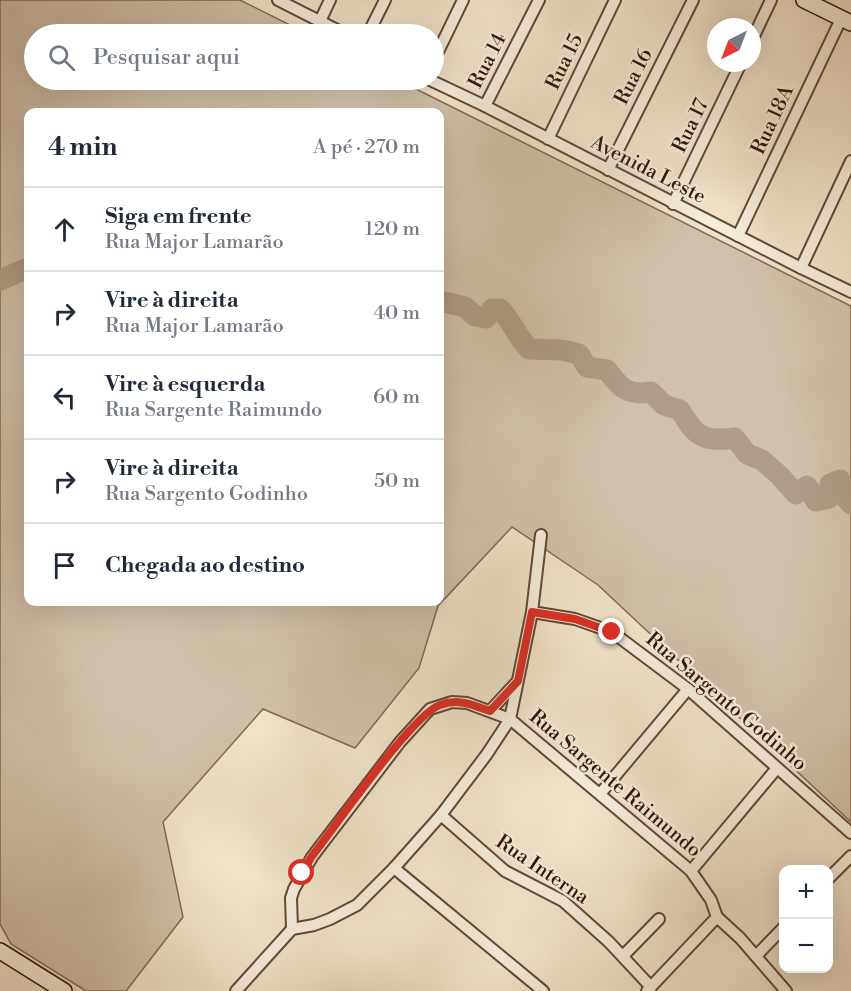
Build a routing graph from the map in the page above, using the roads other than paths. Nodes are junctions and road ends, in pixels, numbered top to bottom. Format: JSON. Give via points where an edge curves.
{"nodes":[{"id":1,"x":278,"y":0,"type":"edge"},
{"id":2,"x":330,"y":0,"type":"edge"},
{"id":3,"x":385,"y":0,"type":"edge"},
{"id":4,"x":463,"y":0,"type":"edge"},
{"id":5,"x":539,"y":0,"type":"edge"},
{"id":6,"x":615,"y":0,"type":"edge"},
{"id":7,"x":693,"y":0,"type":"edge"},
{"id":8,"x":771,"y":0,"type":"edge"},
{"id":9,"x":804,"y":0,"type":"edge"},
{"id":10,"x":320,"y":21,"type":"junction"},
{"id":11,"x":761,"y":21,"type":"edge"},
{"id":12,"x":846,"y":21,"type":"edge"},
{"id":13,"x":326,"y":24,"type":"edge"},
{"id":14,"x":373,"y":24,"type":"edge"},
{"id":15,"x":444,"y":39,"type":"edge"},
{"id":16,"x":737,"y":72,"type":"edge"},
{"id":17,"x":444,"y":87,"type":"edge"},
{"id":18,"x":485,"y":106,"type":"junction"},
{"id":19,"x":548,"y":139,"type":"junction"},
{"id":20,"x":851,"y":161,"type":"edge"},
{"id":21,"x":608,"y":170,"type":"junction"},
{"id":22,"x":673,"y":204,"type":"junction"},
{"id":23,"x":738,"y":236,"type":"junction"},
{"id":24,"x":801,"y":268,"type":"junction"},
{"id":25,"x":851,"y":292,"type":"edge"},
{"id":26,"x":541,"y":535,"type":"dead end"},
{"id":27,"x":532,"y":612,"type":"junction"},
{"id":28,"x":518,"y":681,"type":"junction"},
{"id":29,"x":688,"y":689,"type":"junction"},
{"id":30,"x":490,"y":711,"type":"junction"},
{"id":31,"x":510,"y":718,"type":"junction"},
{"id":32,"x":777,"y":768,"type":"junction"},
{"id":33,"x":600,"y":794,"type":"junction"},
{"id":34,"x":441,"y":815,"type":"junction"},
{"id":35,"x":851,"y":833,"type":"edge"},
{"id":36,"x":851,"y":856,"type":"edge"},
{"id":37,"x":394,"y":868,"type":"junction"},
{"id":38,"x":691,"y":871,"type":"junction"},
{"id":39,"x":833,"y":874,"type":"edge"},
{"id":40,"x":717,"y":916,"type":"junction"},
{"id":41,"x":659,"y":919,"type":"dead end"},
{"id":42,"x":292,"y":929,"type":"junction"},
{"id":43,"x":779,"y":931,"type":"edge"},
{"id":44,"x":1,"y":951,"type":"edge"},
{"id":45,"x":623,"y":956,"type":"junction"},
{"id":46,"x":756,"y":956,"type":"junction"},
{"id":47,"x":649,"y":989,"type":"edge"},
{"id":48,"x":64,"y":991,"type":"edge"},
{"id":49,"x":236,"y":991,"type":"edge"},
{"id":50,"x":543,"y":991,"type":"edge"},
{"id":51,"x":786,"y":991,"type":"edge"}],
"edges":[{"from":1,"to":10,"type":"street"},
{"from":2,"to":10,"type":"street"},
{"from":3,"to":14,"type":"street"},
{"from":4,"to":15,"type":"street"},
{"from":5,"to":18,"type":"street","name":"Rua 14"},
{"from":6,"to":19,"type":"street","name":"Rua 15"},
{"from":7,"to":21,"type":"street","name":"Rua 16"},
{"from":8,"to":11,"type":"street"},
{"from":9,"to":12,"type":"main road"},
{"from":10,"to":13,"type":"street"},
{"from":12,"to":23,"type":"street","name":"Rua 18A"},
{"from":16,"to":22,"type":"street","name":"Rua 17"},
{"from":17,"to":18,"type":"street","name":"Avenida Leste"},
{"from":18,"to":19,"type":"street","name":"Avenida Leste"},
{"from":19,"to":21,"type":"street","name":"Avenida Leste"},
{"from":20,"to":24,"type":"street"},
{"from":21,"to":22,"type":"street","name":"Avenida Leste"},
{"from":22,"to":23,"type":"street","name":"Avenida Leste"},
{"from":23,"to":24,"type":"street","name":"Avenida Leste"},
{"from":24,"to":25,"type":"street","name":"Avenida Leste"},
{"from":26,"to":27,"type":"street","name":"Rua Sargente Raimundo"},
{"from":27,"to":28,"type":"street","name":"Rua Sargente Raimundo"},
{"from":27,"to":29,"type":"street","name":"Rua Sargento Godinho","via":[[575,619],[612,632]]},
{"from":28,"to":30,"type":"street"},
{"from":28,"to":31,"type":"street","name":"Rua Sargente Raimundo"},
{"from":29,"to":32,"type":"street","name":"Rua Sargento Godinho"},
{"from":29,"to":33,"type":"street"},
{"from":30,"to":31,"type":"street"},
{"from":30,"to":42,"type":"street","via":[[467,703],[441,704],[430,709],[407,734],[297,880],[291,898]]},
{"from":31,"to":33,"type":"street","name":"Rua Sargente Raimundo"},
{"from":31,"to":34,"type":"street"},
{"from":32,"to":35,"type":"street","name":"Rua Sargento Godinho"},
{"from":32,"to":38,"type":"street"},
{"from":33,"to":38,"type":"street","name":"Rua Sargente Raimundo"},
{"from":34,"to":37,"type":"street"},
{"from":34,"to":45,"type":"street","name":"Rua Interna","via":[[505,871],[563,901]]},
{"from":36,"to":39,"type":"street"},
{"from":37,"to":42,"type":"street","via":[[344,914]]},
{"from":37,"to":50,"type":"street"},
{"from":38,"to":40,"type":"street","name":"Rua Sargente Raimundo"},
{"from":40,"to":46,"type":"street","name":"Rua Sargente Raimundo"},
{"from":40,"to":47,"type":"street"},
{"from":41,"to":45,"type":"street"},
{"from":42,"to":49,"type":"street"},
{"from":43,"to":46,"type":"street"},
{"from":44,"to":48,"type":"main road"},
{"from":45,"to":47,"type":"street","name":"Rua Interna"},
{"from":46,"to":51,"type":"street","name":"Rua Sargente Raimundo"}]}
